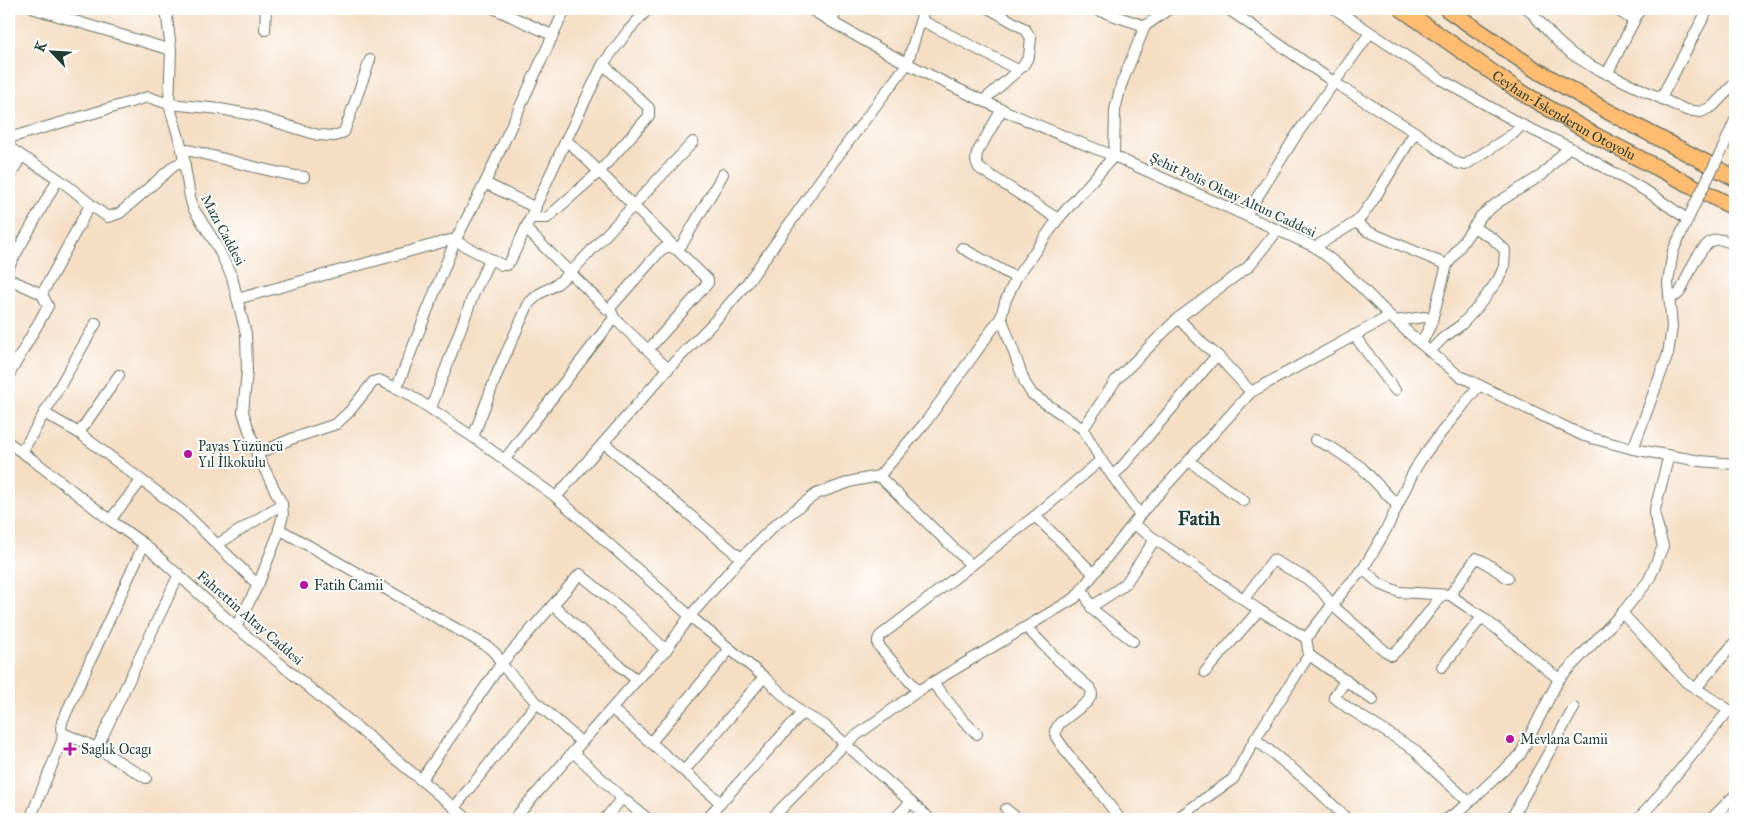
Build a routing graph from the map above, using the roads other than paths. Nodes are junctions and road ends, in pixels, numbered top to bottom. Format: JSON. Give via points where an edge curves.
{"nodes":[{"id":1,"x":35,"y":9,"type":"edge"},
{"id":2,"x":166,"y":9,"type":"edge"},
{"id":3,"x":266,"y":9,"type":"edge"},
{"id":4,"x":495,"y":9,"type":"edge"},
{"id":5,"x":565,"y":9,"type":"edge"},
{"id":6,"x":648,"y":9,"type":"edge"},
{"id":7,"x":810,"y":9,"type":"edge"},
{"id":8,"x":836,"y":9,"type":"edge"},
{"id":9,"x":924,"y":9,"type":"edge"},
{"id":10,"x":990,"y":9,"type":"edge"},
{"id":11,"x":1094,"y":9,"type":"edge"},
{"id":12,"x":1169,"y":9,"type":"edge"},
{"id":13,"x":1228,"y":9,"type":"edge"},
{"id":14,"x":1335,"y":9,"type":"edge"},
{"id":15,"x":1402,"y":9,"type":"edge"},
{"id":16,"x":1447,"y":9,"type":"edge"},
{"id":17,"x":1528,"y":9,"type":"edge"},
{"id":18,"x":1616,"y":9,"type":"edge"},
{"id":19,"x":1640,"y":9,"type":"edge"},
{"id":20,"x":1708,"y":9,"type":"edge"},
{"id":21,"x":921,"y":20,"type":"junction"},
{"id":22,"x":1634,"y":21,"type":"junction"},
{"id":23,"x":832,"y":22,"type":"junction"},
{"id":24,"x":1146,"y":26,"type":"junction"},
{"id":25,"x":265,"y":30,"type":"dead end"},
{"id":26,"x":1370,"y":33,"type":"junction"},
{"id":27,"x":552,"y":35,"type":"junction"},
{"id":28,"x":170,"y":50,"type":"junction"},
{"id":29,"x":370,"y":60,"type":"dead end"},
{"id":30,"x":603,"y":64,"type":"junction"},
{"id":31,"x":907,"y":64,"type":"junction"},
{"id":32,"x":1018,"y":70,"type":"junction"},
{"id":33,"x":1607,"y":74,"type":"junction"},
{"id":34,"x":1335,"y":83,"type":"junction"},
{"id":35,"x":1735,"y":83,"type":"edge"},
{"id":36,"x":1661,"y":98,"type":"junction"},
{"id":37,"x":984,"y":100,"type":"junction"},
{"id":38,"x":169,"y":104,"type":"junction"},
{"id":39,"x":1002,"y":109,"type":"junction"},
{"id":40,"x":1735,"y":121,"type":"edge"},
{"id":41,"x":1522,"y":125,"type":"junction"},
{"id":42,"x":1414,"y":132,"type":"junction"},
{"id":43,"x":9,"y":138,"type":"edge"},
{"id":44,"x":566,"y":140,"type":"junction"},
{"id":45,"x":693,"y":142,"type":"dead end"},
{"id":46,"x":9,"y":147,"type":"edge"},
{"id":47,"x":1569,"y":147,"type":"junction"},
{"id":48,"x":182,"y":149,"type":"junction"},
{"id":49,"x":21,"y":156,"type":"junction"},
{"id":50,"x":1114,"y":156,"type":"junction"},
{"id":51,"x":185,"y":162,"type":"junction"},
{"id":52,"x":600,"y":172,"type":"junction"},
{"id":53,"x":723,"y":174,"type":"dead end"},
{"id":54,"x":9,"y":178,"type":"edge"},
{"id":55,"x":304,"y":178,"type":"dead end"},
{"id":56,"x":1735,"y":178,"type":"edge"},
{"id":57,"x":58,"y":179,"type":"junction"},
{"id":58,"x":485,"y":183,"type":"junction"},
{"id":59,"x":90,"y":205,"type":"junction"},
{"id":60,"x":635,"y":206,"type":"junction"},
{"id":61,"x":1735,"y":208,"type":"edge"},
{"id":62,"x":533,"y":213,"type":"junction"},
{"id":63,"x":1246,"y":216,"type":"junction"},
{"id":64,"x":1058,"y":219,"type":"junction"},
{"id":65,"x":1687,"y":219,"type":"junction"},
{"id":66,"x":1356,"y":222,"type":"junction"},
{"id":67,"x":1474,"y":227,"type":"junction"},
{"id":68,"x":526,"y":229,"type":"junction"},
{"id":69,"x":1278,"y":230,"type":"junction"},
{"id":70,"x":455,"y":240,"type":"junction"},
{"id":71,"x":1735,"y":245,"type":"edge"},
{"id":72,"x":1315,"y":247,"type":"junction"},
{"id":73,"x":962,"y":248,"type":"dead end"},
{"id":74,"x":677,"y":250,"type":"junction"},
{"id":75,"x":490,"y":259,"type":"junction"},
{"id":76,"x":1447,"y":265,"type":"junction"},
{"id":77,"x":9,"y":266,"type":"edge"},
{"id":78,"x":571,"y":272,"type":"junction"},
{"id":79,"x":9,"y":278,"type":"edge"},
{"id":80,"x":1016,"y":278,"type":"junction"},
{"id":81,"x":42,"y":294,"type":"junction"},
{"id":82,"x":1670,"y":298,"type":"junction"},
{"id":83,"x":238,"y":300,"type":"junction"},
{"id":84,"x":612,"y":313,"type":"junction"},
{"id":85,"x":1001,"y":317,"type":"junction"},
{"id":86,"x":1178,"y":318,"type":"junction"},
{"id":87,"x":1392,"y":318,"type":"junction"},
{"id":88,"x":1432,"y":319,"type":"junction"},
{"id":89,"x":96,"y":323,"type":"dead end"},
{"id":90,"x":1354,"y":335,"type":"junction"},
{"id":91,"x":1421,"y":344,"type":"junction"},
{"id":92,"x":648,"y":350,"type":"junction"},
{"id":93,"x":1430,"y":351,"type":"junction"},
{"id":94,"x":1217,"y":355,"type":"junction"},
{"id":95,"x":668,"y":369,"type":"junction"},
{"id":96,"x":9,"y":375,"type":"edge"},
{"id":97,"x":120,"y":375,"type":"dead end"},
{"id":98,"x":1479,"y":385,"type":"junction"},
{"id":99,"x":397,"y":387,"type":"junction"},
{"id":100,"x":1395,"y":390,"type":"dead end"},
{"id":101,"x":1251,"y":392,"type":"junction"},
{"id":102,"x":431,"y":408,"type":"junction"},
{"id":103,"x":44,"y":413,"type":"junction"},
{"id":104,"x":1083,"y":429,"type":"junction"},
{"id":105,"x":79,"y":434,"type":"junction"},
{"id":106,"x":473,"y":437,"type":"junction"},
{"id":107,"x":1314,"y":440,"type":"dead end"},
{"id":108,"x":604,"y":442,"type":"junction"},
{"id":109,"x":9,"y":443,"type":"edge"},
{"id":110,"x":1633,"y":449,"type":"junction"},
{"id":111,"x":22,"y":452,"type":"junction"},
{"id":112,"x":257,"y":454,"type":"junction"},
{"id":113,"x":1669,"y":455,"type":"junction"},
{"id":114,"x":505,"y":460,"type":"junction"},
{"id":115,"x":1101,"y":460,"type":"junction"},
{"id":116,"x":1189,"y":461,"type":"junction"},
{"id":117,"x":1735,"y":464,"type":"edge"},
{"id":118,"x":879,"y":476,"type":"junction"},
{"id":119,"x":1112,"y":476,"type":"junction"},
{"id":120,"x":141,"y":480,"type":"junction"},
{"id":121,"x":556,"y":497,"type":"junction"},
{"id":122,"x":1244,"y":501,"type":"dead end"},
{"id":123,"x":282,"y":504,"type":"junction"},
{"id":124,"x":1397,"y":505,"type":"junction"},
{"id":125,"x":1140,"y":515,"type":"junction"},
{"id":126,"x":1035,"y":516,"type":"junction"},
{"id":127,"x":110,"y":520,"type":"junction"},
{"id":128,"x":1133,"y":524,"type":"junction"},
{"id":129,"x":279,"y":529,"type":"junction"},
{"id":130,"x":1155,"y":539,"type":"junction"},
{"id":131,"x":144,"y":544,"type":"junction"},
{"id":132,"x":218,"y":544,"type":"junction"},
{"id":133,"x":741,"y":558,"type":"junction"},
{"id":134,"x":971,"y":565,"type":"junction"},
{"id":135,"x":1363,"y":569,"type":"junction"},
{"id":136,"x":179,"y":574,"type":"junction"},
{"id":137,"x":1094,"y":574,"type":"junction"},
{"id":138,"x":1508,"y":578,"type":"dead end"},
{"id":139,"x":258,"y":585,"type":"junction"},
{"id":140,"x":1082,"y":589,"type":"junction"},
{"id":141,"x":1446,"y":595,"type":"junction"},
{"id":142,"x":1244,"y":599,"type":"junction"},
{"id":143,"x":552,"y":605,"type":"junction"},
{"id":144,"x":1333,"y":606,"type":"junction"},
{"id":145,"x":1091,"y":607,"type":"junction"},
{"id":146,"x":1259,"y":610,"type":"junction"},
{"id":147,"x":1622,"y":613,"type":"junction"},
{"id":148,"x":690,"y":616,"type":"junction"},
{"id":149,"x":1482,"y":617,"type":"junction"},
{"id":150,"x":236,"y":627,"type":"junction"},
{"id":151,"x":1027,"y":628,"type":"junction"},
{"id":152,"x":1306,"y":638,"type":"junction"},
{"id":153,"x":1133,"y":641,"type":"dead end"},
{"id":154,"x":1735,"y":642,"type":"edge"},
{"id":155,"x":730,"y":649,"type":"junction"},
{"id":156,"x":666,"y":650,"type":"junction"},
{"id":157,"x":1309,"y":655,"type":"junction"},
{"id":158,"x":501,"y":664,"type":"junction"},
{"id":159,"x":1442,"y":667,"type":"dead end"},
{"id":160,"x":1205,"y":672,"type":"dead end"},
{"id":161,"x":764,"y":677,"type":"junction"},
{"id":162,"x":1559,"y":678,"type":"junction"},
{"id":163,"x":637,"y":680,"type":"junction"},
{"id":164,"x":1346,"y":680,"type":"junction"},
{"id":165,"x":933,"y":684,"type":"junction"},
{"id":166,"x":1696,"y":688,"type":"junction"},
{"id":167,"x":918,"y":691,"type":"junction"},
{"id":168,"x":1373,"y":700,"type":"dead end"},
{"id":169,"x":537,"y":703,"type":"junction"},
{"id":170,"x":1574,"y":708,"type":"dead end"},
{"id":171,"x":612,"y":709,"type":"junction"},
{"id":172,"x":1732,"y":712,"type":"edge"},
{"id":173,"x":802,"y":713,"type":"junction"},
{"id":174,"x":63,"y":733,"type":"junction"},
{"id":175,"x":977,"y":734,"type":"dead end"},
{"id":176,"x":1255,"y":739,"type":"junction"},
{"id":177,"x":582,"y":742,"type":"junction"},
{"id":178,"x":651,"y":742,"type":"junction"},
{"id":179,"x":846,"y":743,"type":"junction"},
{"id":180,"x":98,"y":748,"type":"junction"},
{"id":181,"x":572,"y":752,"type":"junction"},
{"id":182,"x":684,"y":771,"type":"junction"},
{"id":183,"x":146,"y":778,"type":"dead end"},
{"id":184,"x":421,"y":780,"type":"junction"},
{"id":185,"x":1735,"y":796,"type":"edge"},
{"id":186,"x":622,"y":798,"type":"junction"},
{"id":187,"x":910,"y":802,"type":"junction"},
{"id":188,"x":1470,"y":802,"type":"junction"},
{"id":189,"x":721,"y":803,"type":"junction"},
{"id":190,"x":454,"y":808,"type":"junction"},
{"id":191,"x":1006,"y":809,"type":"dead end"},
{"id":192,"x":1455,"y":817,"type":"edge"},
{"id":193,"x":1182,"y":818,"type":"edge"},
{"id":194,"x":30,"y":819,"type":"edge"},
{"id":195,"x":468,"y":819,"type":"edge"},
{"id":196,"x":514,"y":819,"type":"edge"},
{"id":197,"x":605,"y":819,"type":"edge"},
{"id":198,"x":648,"y":819,"type":"edge"},
{"id":199,"x":706,"y":819,"type":"edge"},
{"id":200,"x":770,"y":819,"type":"edge"},
{"id":201,"x":894,"y":819,"type":"edge"},
{"id":202,"x":930,"y":819,"type":"edge"},
{"id":203,"x":1018,"y":819,"type":"edge"},
{"id":204,"x":1120,"y":819,"type":"edge"},
{"id":205,"x":1347,"y":819,"type":"edge"},
{"id":206,"x":1511,"y":819,"type":"edge"},
{"id":207,"x":1638,"y":819,"type":"edge"},
{"id":208,"x":1711,"y":819,"type":"edge"}],
"edges":[{"from":1,"to":28,"type":"street"},
{"from":2,"to":28,"type":"street","name":"Mazı Caddesi"},
{"from":3,"to":25,"type":"street"},
{"from":4,"to":27,"type":"street"},
{"from":5,"to":27,"type":"street"},
{"from":6,"to":30,"type":"street"},
{"from":7,"to":23,"type":"street","name":"Şehit Polis Oktay Altun Caddesi"},
{"from":8,"to":23,"type":"street"},
{"from":9,"to":21,"type":"street"},
{"from":10,"to":32,"type":"street","via":[[1031,38],[1029,56]]},
{"from":11,"to":24,"type":"street"},
{"from":12,"to":24,"type":"street"},
{"from":13,"to":34,"type":"street"},
{"from":14,"to":26,"type":"street"},
{"from":15,"to":61,"type":"highway","name":"Ceyhan-İskenderun Otoyolu","via":[[1519,91],[1596,136]]},
{"from":16,"to":56,"type":"highway","name":"Ceyhan-İskenderun Otoyolu","via":[[1533,68]]},
{"from":17,"to":33,"type":"street","via":[[1572,54]]},
{"from":18,"to":22,"type":"street"},
{"from":19,"to":22,"type":"street"},
{"from":20,"to":36,"type":"street"},
{"from":21,"to":31,"type":"street"},
{"from":21,"to":32,"type":"street"},
{"from":22,"to":33,"type":"street"},
{"from":23,"to":31,"type":"street","name":"Şehit Polis Oktay Altun Caddesi"},
{"from":24,"to":50,"type":"street","via":[[1115,110]]},
{"from":26,"to":34,"type":"street"},
{"from":26,"to":41,"type":"street","via":[[1442,80]]},
{"from":27,"to":58,"type":"street"},
{"from":28,"to":38,"type":"street","name":"Mazı Caddesi"},
{"from":29,"to":38,"type":"street","via":[[344,132],[336,136],[253,115]]},
{"from":30,"to":44,"type":"street"},
{"from":30,"to":52,"type":"street","via":[[649,108],[650,113]]},
{"from":31,"to":37,"type":"street","name":"Şehit Polis Oktay Altun Caddesi"},
{"from":31,"to":95,"type":"street","via":[[748,282]]},
{"from":32,"to":37,"type":"street"},
{"from":33,"to":36,"type":"street"},
{"from":34,"to":42,"type":"street"},
{"from":34,"to":63,"type":"street","via":[[1297,134]]},
{"from":35,"to":36,"type":"street","via":[[1713,106],[1701,112],[1686,110]]},
{"from":37,"to":39,"type":"street","name":"Şehit Polis Oktay Altun Caddesi"},
{"from":38,"to":43,"type":"street","via":[[148,97]]},
{"from":38,"to":48,"type":"street","name":"Mazı Caddesi"},
{"from":39,"to":50,"type":"street","name":"Şehit Polis Oktay Altun Caddesi"},
{"from":39,"to":64,"type":"street","via":[[977,154],[979,168]]},
{"from":40,"to":65,"type":"street","bridge":true},
{"from":41,"to":42,"type":"street","via":[[1465,165],[1457,163]]},
{"from":41,"to":47,"type":"street"},
{"from":42,"to":66,"type":"street","via":[[1374,199]]},
{"from":44,"to":52,"type":"street"},
{"from":44,"to":62,"type":"street"},
{"from":45,"to":60,"type":"street"},
{"from":46,"to":49,"type":"street"},
{"from":47,"to":65,"type":"street","via":[[1651,194]]},
{"from":47,"to":67,"type":"street","via":[[1542,175],[1497,203],[1481,216]]},
{"from":48,"to":51,"type":"street","name":"Mazı Caddesi"},
{"from":48,"to":55,"type":"street"},
{"from":49,"to":54,"type":"street"},
{"from":49,"to":57,"type":"street"},
{"from":50,"to":63,"type":"street","name":"Şehit Polis Oktay Altun Caddesi"},
{"from":50,"to":64,"type":"street"},
{"from":51,"to":59,"type":"street","via":[[175,165],[114,216],[108,217]]},
{"from":51,"to":83,"type":"street","name":"Mazı Caddesi","via":[[193,208],[232,277]]},
{"from":52,"to":60,"type":"street"},
{"from":52,"to":62,"type":"street","via":[[547,218]]},
{"from":53,"to":74,"type":"street"},
{"from":57,"to":59,"type":"street"},
{"from":57,"to":77,"type":"street"},
{"from":58,"to":62,"type":"street"},
{"from":58,"to":70,"type":"street"},
{"from":59,"to":81,"type":"street"},
{"from":60,"to":74,"type":"street"},
{"from":60,"to":78,"type":"street"},
{"from":62,"to":68,"type":"street"},
{"from":63,"to":69,"type":"street","name":"Şehit Polis Oktay Altun Caddesi"},
{"from":64,"to":80,"type":"street"},
{"from":65,"to":82,"type":"street","via":[[1673,251],[1668,283]]},
{"from":66,"to":72,"type":"street"},
{"from":66,"to":76,"type":"street","via":[[1367,230]]},
{"from":67,"to":76,"type":"street"},
{"from":67,"to":93,"type":"street","via":[[1506,250],[1504,267],[1477,308]]},
{"from":68,"to":75,"type":"street","via":[[507,265]]},
{"from":68,"to":78,"type":"street"},
{"from":69,"to":72,"type":"street","name":"Şehit Polis Oktay Altun Caddesi"},
{"from":69,"to":86,"type":"street","via":[[1248,267]]},
{"from":70,"to":75,"type":"street"},
{"from":70,"to":83,"type":"street"},
{"from":70,"to":99,"type":"street"},
{"from":71,"to":82,"type":"street","via":[[1713,240],[1696,261],[1680,292]]},
{"from":72,"to":87,"type":"street","name":"Şehit Polis Oktay Altun Caddesi","via":[[1343,268]]},
{"from":73,"to":80,"type":"street"},
{"from":74,"to":84,"type":"street","via":[[668,246],[661,250]]},
{"from":74,"to":92,"type":"street","via":[[708,283]]},
{"from":75,"to":102,"type":"street"},
{"from":76,"to":88,"type":"street"},
{"from":78,"to":84,"type":"street"},
{"from":78,"to":106,"type":"street","via":[[529,303]]},
{"from":79,"to":81,"type":"street"},
{"from":80,"to":85,"type":"street"},
{"from":81,"to":96,"type":"street","via":[[48,306]]},
{"from":82,"to":110,"type":"street","via":[[1672,327],[1668,354]]},
{"from":83,"to":112,"type":"street","name":"Mazı Caddesi","via":[[246,334],[243,412]]},
{"from":84,"to":92,"type":"street"},
{"from":84,"to":114,"type":"street"},
{"from":85,"to":104,"type":"street","via":[[1024,383],[1032,394]]},
{"from":85,"to":118,"type":"street","via":[[925,423]]},
{"from":86,"to":94,"type":"street"},
{"from":86,"to":104,"type":"street","via":[[1116,380]]},
{"from":87,"to":88,"type":"street"},
{"from":87,"to":90,"type":"street"},
{"from":87,"to":91,"type":"street","name":"Şehit Polis Oktay Altun Caddesi"},
{"from":88,"to":91,"type":"street"},
{"from":89,"to":103,"type":"street"},
{"from":90,"to":100,"type":"street"},
{"from":90,"to":101,"type":"street"},
{"from":91,"to":93,"type":"street","name":"Şehit Polis Oktay Altun Caddesi"},
{"from":92,"to":95,"type":"street"},
{"from":93,"to":98,"type":"street","name":"Şehit Polis Oktay Altun Caddesi","via":[[1458,375]]},
{"from":94,"to":101,"type":"street"},
{"from":94,"to":119,"type":"street"},
{"from":95,"to":108,"type":"street"},
{"from":97,"to":105,"type":"street"},
{"from":98,"to":110,"type":"street","name":"Şehit Polis Oktay Altun Caddesi","via":[[1584,436]]},
{"from":98,"to":124,"type":"street","via":[[1429,448]]},
{"from":99,"to":102,"type":"street"},
{"from":99,"to":112,"type":"street","via":[[379,380],[374,382],[336,424]]},
{"from":101,"to":116,"type":"street"},
{"from":102,"to":106,"type":"street"},
{"from":103,"to":105,"type":"street"},
{"from":103,"to":111,"type":"street"},
{"from":104,"to":115,"type":"street"},
{"from":105,"to":120,"type":"street"},
{"from":106,"to":114,"type":"street"},
{"from":107,"to":124,"type":"street","via":[[1361,467]]},
{"from":108,"to":121,"type":"street"},
{"from":108,"to":133,"type":"street"},
{"from":109,"to":111,"type":"street","name":"Fahrettin Altay Caddesi"},
{"from":110,"to":113,"type":"street","name":"Şehit Polis Oktay Altun Caddesi"},
{"from":111,"to":127,"type":"street","name":"Fahrettin Altay Caddesi"},
{"from":112,"to":123,"type":"street","name":"Mazı Caddesi"},
{"from":113,"to":117,"type":"street","name":"Şehit Polis Oktay Altun Caddesi"},
{"from":113,"to":147,"type":"street","via":[[1654,513],[1664,546],[1649,580]]},
{"from":114,"to":121,"type":"street"},
{"from":115,"to":119,"type":"street"},
{"from":115,"to":126,"type":"street"},
{"from":116,"to":122,"type":"street"},
{"from":116,"to":125,"type":"street"},
{"from":118,"to":133,"type":"street","via":[[816,494],[775,525]]},
{"from":118,"to":134,"type":"street"},
{"from":119,"to":125,"type":"street"},
{"from":120,"to":127,"type":"street"},
{"from":120,"to":132,"type":"street","via":[[186,513]]},
{"from":121,"to":148,"type":"street"},
{"from":123,"to":129,"type":"street"},
{"from":123,"to":132,"type":"street"},
{"from":124,"to":135,"type":"street"},
{"from":125,"to":128,"type":"street"},
{"from":126,"to":134,"type":"street"},
{"from":126,"to":137,"type":"street"},
{"from":127,"to":131,"type":"street","name":"Fahrettin Altay Caddesi"},
{"from":128,"to":130,"type":"street"},
{"from":128,"to":137,"type":"street"},
{"from":129,"to":139,"type":"street"},
{"from":129,"to":158,"type":"street","via":[[487,646]]},
{"from":130,"to":142,"type":"street"},
{"from":130,"to":145,"type":"street","via":[[1126,582]]},
{"from":131,"to":136,"type":"street","name":"Fahrettin Altay Caddesi"},
{"from":131,"to":174,"type":"street","via":[[62,722]]},
{"from":132,"to":139,"type":"street"},
{"from":133,"to":148,"type":"street"},
{"from":134,"to":167,"type":"street","via":[[878,640],[878,645]]},
{"from":135,"to":141,"type":"street","via":[[1380,584],[1399,592]]},
{"from":135,"to":144,"type":"street"},
{"from":136,"to":150,"type":"street","name":"Fahrettin Altay Caddesi"},
{"from":136,"to":180,"type":"street"},
{"from":137,"to":140,"type":"street"},
{"from":138,"to":141,"type":"street","via":[[1476,558]]},
{"from":139,"to":150,"type":"street"},
{"from":140,"to":145,"type":"street"},
{"from":140,"to":151,"type":"street","via":[[1075,598]]},
{"from":141,"to":144,"type":"street","via":[[1392,655]]},
{"from":141,"to":149,"type":"street"},
{"from":142,"to":144,"type":"street","via":[[1273,560],[1306,578]]},
{"from":142,"to":146,"type":"street"},
{"from":143,"to":156,"type":"street","via":[[580,574]]},
{"from":143,"to":158,"type":"street"},
{"from":143,"to":163,"type":"street"},
{"from":144,"to":152,"type":"street"},
{"from":145,"to":153,"type":"street"},
{"from":146,"to":152,"type":"street"},
{"from":146,"to":160,"type":"street"},
{"from":147,"to":162,"type":"street"},
{"from":147,"to":166,"type":"street","via":[[1686,682]]},
{"from":148,"to":155,"type":"street"},
{"from":148,"to":156,"type":"street"},
{"from":149,"to":159,"type":"street"},
{"from":149,"to":162,"type":"street"},
{"from":150,"to":184,"type":"street","name":"Fahrettin Altay Caddesi"},
{"from":151,"to":165,"type":"street"},
{"from":151,"to":204,"type":"street","via":[[1091,689],[1092,695],[1087,702],[1060,724],[1055,730],[1056,736]]},
{"from":152,"to":157,"type":"street"},
{"from":154,"to":166,"type":"street"},
{"from":155,"to":161,"type":"street"},
{"from":155,"to":178,"type":"street"},
{"from":156,"to":163,"type":"street"},
{"from":157,"to":164,"type":"street"},
{"from":157,"to":176,"type":"street"},
{"from":158,"to":169,"type":"street"},
{"from":158,"to":184,"type":"street"},
{"from":161,"to":173,"type":"street"},
{"from":161,"to":182,"type":"street"},
{"from":162,"to":188,"type":"street","via":[[1520,755]]},
{"from":163,"to":171,"type":"street"},
{"from":164,"to":168,"type":"street"},
{"from":164,"to":188,"type":"street","via":[[1334,697],[1415,750]]},
{"from":165,"to":167,"type":"street"},
{"from":165,"to":175,"type":"street"},
{"from":166,"to":172,"type":"street"},
{"from":167,"to":179,"type":"street"},
{"from":169,"to":177,"type":"street"},
{"from":169,"to":190,"type":"street"},
{"from":170,"to":206,"type":"street"},
{"from":171,"to":177,"type":"street"},
{"from":171,"to":178,"type":"street"},
{"from":172,"to":207,"type":"street"},
{"from":173,"to":179,"type":"street"},
{"from":173,"to":189,"type":"street"},
{"from":174,"to":180,"type":"street"},
{"from":174,"to":194,"type":"street"},
{"from":176,"to":193,"type":"street","via":[[1233,779]]},
{"from":176,"to":205,"type":"street","via":[[1310,782]]},
{"from":177,"to":181,"type":"street"},
{"from":178,"to":182,"type":"street"},
{"from":179,"to":187,"type":"street"},
{"from":179,"to":200,"type":"street"},
{"from":180,"to":183,"type":"street"},
{"from":181,"to":186,"type":"street"},
{"from":181,"to":196,"type":"street"},
{"from":182,"to":189,"type":"street"},
{"from":184,"to":190,"type":"street","name":"Fahrettin Altay Caddesi"},
{"from":185,"to":208,"type":"street"},
{"from":186,"to":197,"type":"street"},
{"from":186,"to":198,"type":"street"},
{"from":187,"to":201,"type":"street"},
{"from":187,"to":202,"type":"street"},
{"from":188,"to":192,"type":"street"},
{"from":189,"to":199,"type":"street"},
{"from":190,"to":195,"type":"street","name":"Fahrettin Altay Caddesi"},
{"from":191,"to":203,"type":"street"}]}
